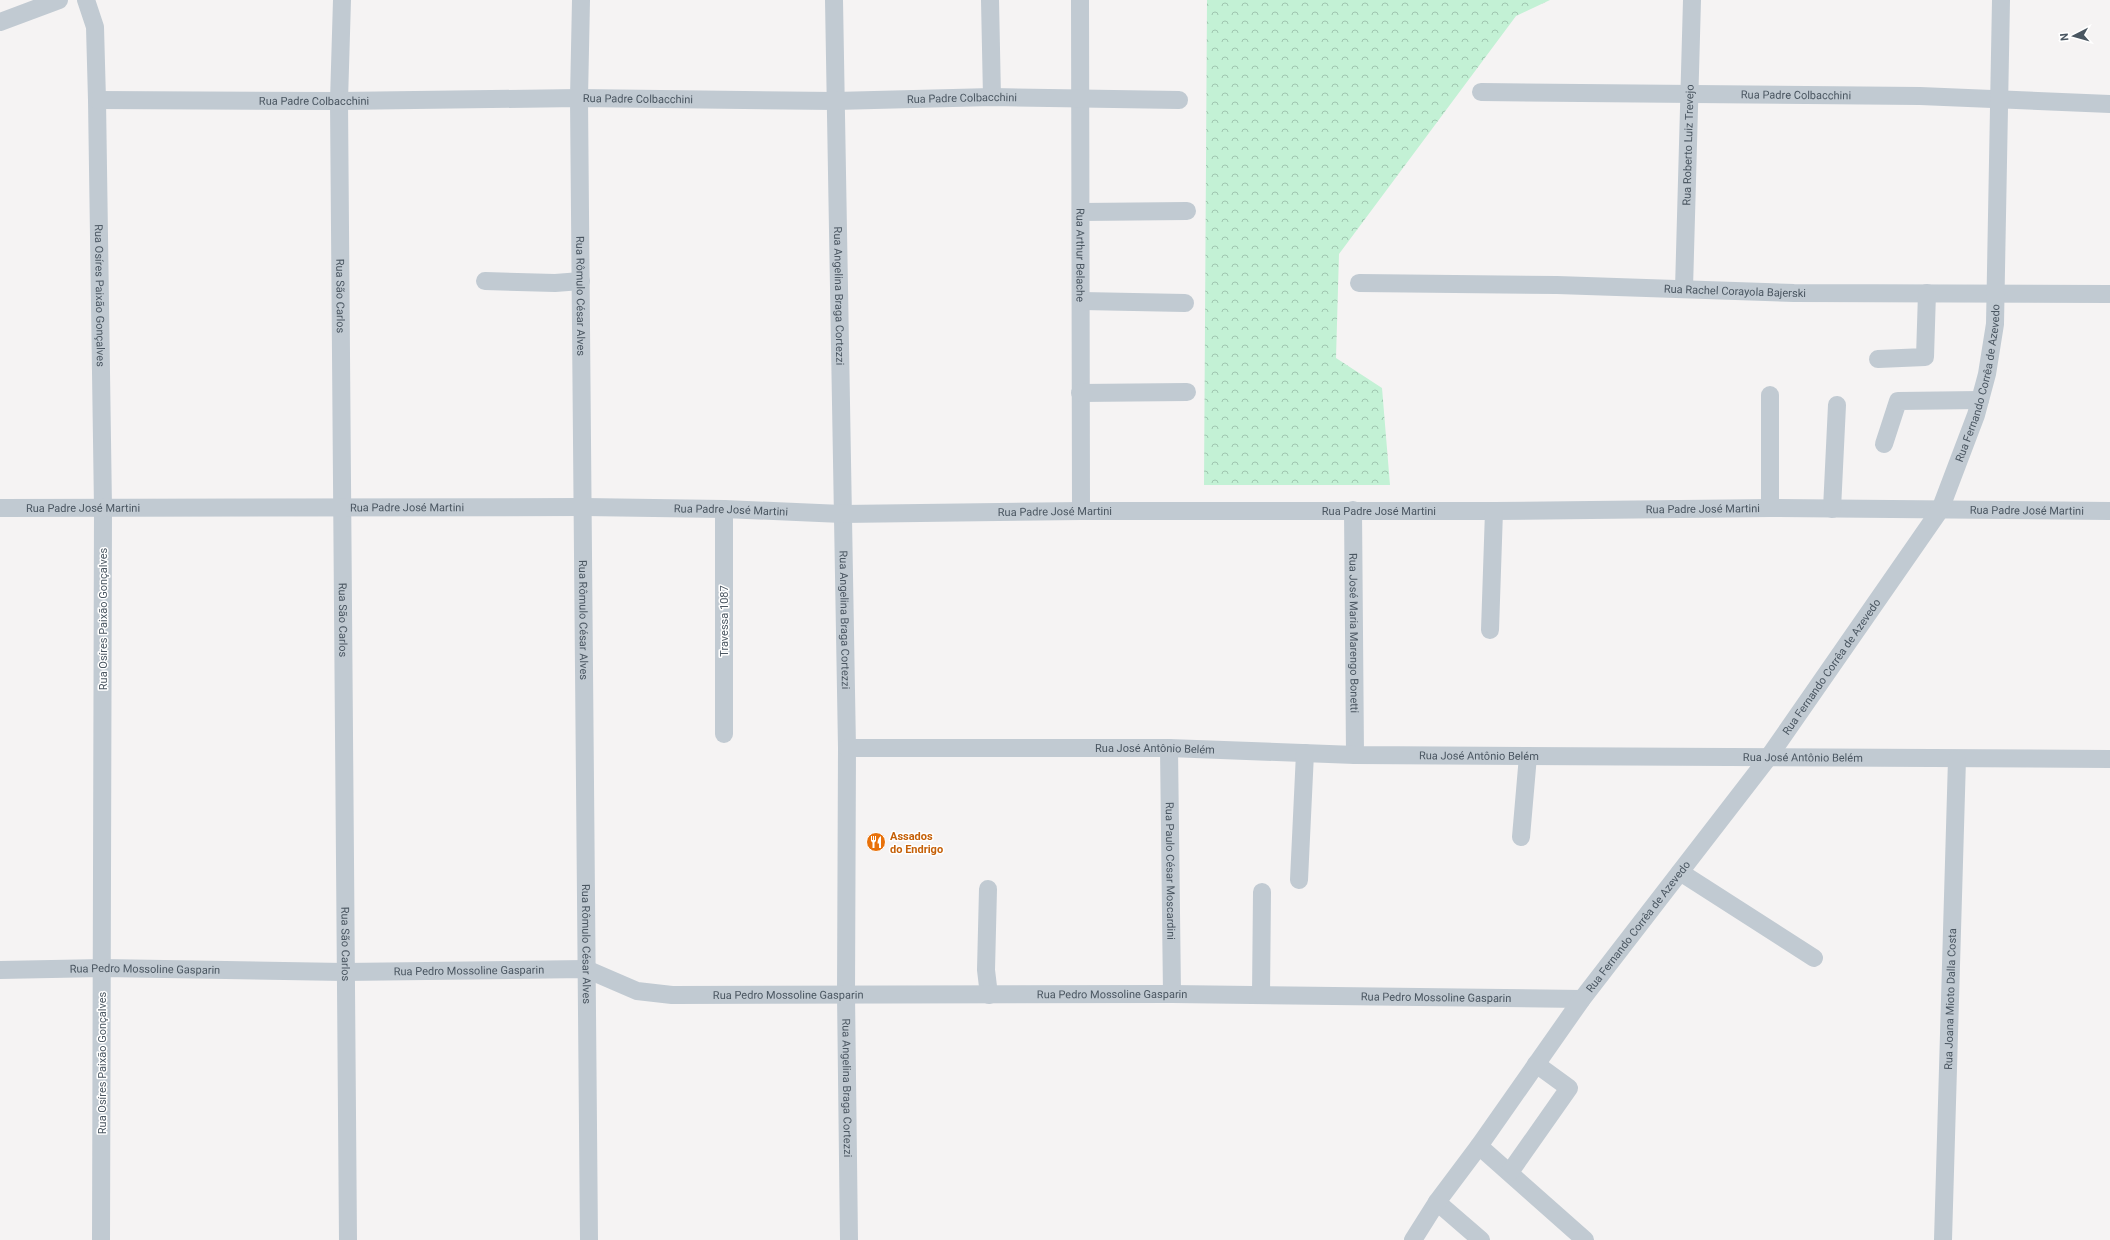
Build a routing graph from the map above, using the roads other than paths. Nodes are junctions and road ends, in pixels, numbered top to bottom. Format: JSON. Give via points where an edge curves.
{"nodes":[{"id":1,"x":59,"y":0,"type":"edge"},
{"id":2,"x":86,"y":0,"type":"edge"},
{"id":3,"x":342,"y":0,"type":"edge"},
{"id":4,"x":581,"y":0,"type":"edge"},
{"id":5,"x":834,"y":0,"type":"edge"},
{"id":6,"x":990,"y":0,"type":"edge"},
{"id":7,"x":1080,"y":0,"type":"edge"},
{"id":8,"x":1692,"y":0,"type":"edge"},
{"id":9,"x":2001,"y":0,"type":"edge"},
{"id":10,"x":0,"y":22,"type":"edge"},
{"id":11,"x":1481,"y":92,"type":"dead end"},
{"id":12,"x":1690,"y":95,"type":"junction"},
{"id":13,"x":992,"y":97,"type":"junction"},
{"id":14,"x":1082,"y":97,"type":"junction"},
{"id":15,"x":580,"y":98,"type":"junction"},
{"id":16,"x":97,"y":100,"type":"junction"},
{"id":17,"x":1179,"y":100,"type":"dead end"},
{"id":18,"x":1998,"y":100,"type":"junction"},
{"id":19,"x":339,"y":101,"type":"junction"},
{"id":20,"x":835,"y":101,"type":"junction"},
{"id":21,"x":2110,"y":104,"type":"edge"},
{"id":22,"x":1187,"y":210,"type":"dead end"},
{"id":23,"x":1081,"y":212,"type":"junction"},
{"id":24,"x":485,"y":281,"type":"dead end"},
{"id":25,"x":582,"y":281,"type":"junction"},
{"id":26,"x":1359,"y":283,"type":"dead end"},
{"id":27,"x":1684,"y":290,"type":"junction"},
{"id":28,"x":1927,"y":293,"type":"junction"},
{"id":29,"x":1997,"y":293,"type":"junction"},
{"id":30,"x":2110,"y":294,"type":"edge"},
{"id":31,"x":1082,"y":302,"type":"junction"},
{"id":32,"x":1185,"y":302,"type":"dead end"},
{"id":33,"x":1878,"y":359,"type":"dead end"},
{"id":34,"x":1187,"y":392,"type":"dead end"},
{"id":35,"x":1080,"y":393,"type":"junction"},
{"id":36,"x":1770,"y":395,"type":"dead end"},
{"id":37,"x":1980,"y":400,"type":"junction"},
{"id":38,"x":1837,"y":405,"type":"dead end"},
{"id":39,"x":1884,"y":444,"type":"dead end"},
{"id":40,"x":0,"y":508,"type":"edge"},
{"id":41,"x":103,"y":508,"type":"junction"},
{"id":42,"x":343,"y":508,"type":"junction"},
{"id":43,"x":584,"y":508,"type":"junction"},
{"id":44,"x":1770,"y":508,"type":"junction"},
{"id":45,"x":724,"y":509,"type":"junction"},
{"id":46,"x":1832,"y":509,"type":"junction"},
{"id":47,"x":1353,"y":510,"type":"junction"},
{"id":48,"x":1940,"y":510,"type":"junction"},
{"id":49,"x":1081,"y":511,"type":"junction"},
{"id":50,"x":1494,"y":511,"type":"junction"},
{"id":51,"x":2110,"y":511,"type":"edge"},
{"id":52,"x":842,"y":514,"type":"junction"},
{"id":53,"x":1490,"y":630,"type":"dead end"},
{"id":54,"x":724,"y":734,"type":"dead end"},
{"id":55,"x":847,"y":748,"type":"junction"},
{"id":56,"x":1169,"y":748,"type":"junction"},
{"id":57,"x":1305,"y":753,"type":"junction"},
{"id":58,"x":1355,"y":755,"type":"junction"},
{"id":59,"x":1528,"y":756,"type":"junction"},
{"id":60,"x":1768,"y":758,"type":"junction"},
{"id":61,"x":1957,"y":759,"type":"junction"},
{"id":62,"x":2110,"y":759,"type":"edge"},
{"id":63,"x":1520,"y":837,"type":"dead end"},
{"id":64,"x":1680,"y":872,"type":"junction"},
{"id":65,"x":1299,"y":880,"type":"dead end"},
{"id":66,"x":988,"y":889,"type":"dead end"},
{"id":67,"x":1262,"y":892,"type":"dead end"},
{"id":68,"x":1814,"y":958,"type":"dead end"},
{"id":69,"x":103,"y":968,"type":"junction"},
{"id":70,"x":586,"y":969,"type":"junction"},
{"id":71,"x":0,"y":970,"type":"edge"},
{"id":72,"x":344,"y":972,"type":"junction"},
{"id":73,"x":989,"y":994,"type":"junction"},
{"id":74,"x":1172,"y":994,"type":"junction"},
{"id":75,"x":846,"y":995,"type":"junction"},
{"id":76,"x":1261,"y":995,"type":"junction"},
{"id":77,"x":1582,"y":999,"type":"junction"},
{"id":78,"x":1536,"y":1064,"type":"junction"},
{"id":79,"x":1479,"y":1146,"type":"junction"},
{"id":80,"x":1510,"y":1172,"type":"junction"},
{"id":81,"x":1437,"y":1202,"type":"junction"},
{"id":82,"x":101,"y":1240,"type":"edge"},
{"id":83,"x":348,"y":1240,"type":"edge"},
{"id":84,"x":589,"y":1240,"type":"edge"},
{"id":85,"x":849,"y":1240,"type":"edge"},
{"id":86,"x":1413,"y":1240,"type":"edge"},
{"id":87,"x":1481,"y":1240,"type":"edge"},
{"id":88,"x":1585,"y":1240,"type":"edge"},
{"id":89,"x":1943,"y":1240,"type":"edge"}],
"edges":[{"from":1,"to":10,"type":"street"},
{"from":2,"to":16,"type":"street","name":"Rua Osíres Paixão Gonçalves","via":[[95,27]]},
{"from":3,"to":19,"type":"street","name":"Rua São Carlos"},
{"from":4,"to":15,"type":"street","name":"Rua Rômulo César Alves"},
{"from":5,"to":20,"type":"street","name":"Rua Angelina Braga Cortezzi"},
{"from":6,"to":13,"type":"street"},
{"from":7,"to":14,"type":"street","name":"Rua Arthur Belache"},
{"from":8,"to":12,"type":"street","name":"Rua Roberto Luiz Trevejo"},
{"from":9,"to":18,"type":"street","name":"Rua Fernando Corrêa de Azevedo"},
{"from":11,"to":12,"type":"street","name":"Rua Padre Colbacchini"},
{"from":12,"to":18,"type":"street","name":"Rua Padre Colbacchini","via":[[1920,96]]},
{"from":12,"to":27,"type":"street","name":"Rua Roberto Luiz Trevejo"},
{"from":13,"to":14,"type":"street","name":"Rua Padre Colbacchini"},
{"from":13,"to":20,"type":"street","name":"Rua Padre Colbacchini"},
{"from":14,"to":17,"type":"street","name":"Rua Padre Colbacchini"},
{"from":14,"to":23,"type":"street","name":"Rua Arthur Belache"},
{"from":15,"to":19,"type":"street","name":"Rua Padre Colbacchini"},
{"from":15,"to":20,"type":"street","name":"Rua Padre Colbacchini"},
{"from":15,"to":25,"type":"street","name":"Rua Rômulo César Alves"},
{"from":16,"to":19,"type":"street","name":"Rua Padre Colbacchini"},
{"from":16,"to":41,"type":"street","name":"Rua Osíres Paixão Gonçalves"},
{"from":18,"to":21,"type":"street","name":"Rua Padre Colbacchini"},
{"from":18,"to":29,"type":"street","name":"Rua Fernando Corrêa de Azevedo"},
{"from":19,"to":42,"type":"street","name":"Rua São Carlos"},
{"from":20,"to":52,"type":"street","name":"Rua Angelina Braga Cortezzi"},
{"from":22,"to":23,"type":"street"},
{"from":23,"to":31,"type":"street","name":"Rua Arthur Belache"},
{"from":24,"to":25,"type":"street"},
{"from":25,"to":43,"type":"street","name":"Rua Rômulo César Alves"},
{"from":26,"to":27,"type":"street","name":"Rua Rachel Corayola Bajerski","via":[[1557,285]]},
{"from":27,"to":28,"type":"street","name":"Rua Rachel Corayola Bajerski"},
{"from":28,"to":29,"type":"street","name":"Rua Rachel Corayola Bajerski"},
{"from":28,"to":33,"type":"street","via":[[1925,357]]},
{"from":29,"to":30,"type":"street","name":"Rua Rachel Corayola Bajerski"},
{"from":29,"to":37,"type":"street","name":"Rua Fernando Corrêa de Azevedo","via":[[1992,345]]},
{"from":31,"to":32,"type":"street"},
{"from":31,"to":35,"type":"street","name":"Rua Arthur Belache"},
{"from":34,"to":35,"type":"street"},
{"from":35,"to":49,"type":"street","name":"Rua Arthur Belache"},
{"from":36,"to":44,"type":"street"},
{"from":37,"to":39,"type":"street","via":[[1898,401]]},
{"from":37,"to":48,"type":"street","name":"Rua Fernando Corrêa de Azevedo"},
{"from":38,"to":46,"type":"street"},
{"from":40,"to":41,"type":"street","name":"Rua Padre José Martini"},
{"from":41,"to":42,"type":"street","name":"Rua Padre José Martini"},
{"from":41,"to":69,"type":"street","name":"Rua Osíres Paixão Gonçalves"},
{"from":42,"to":43,"type":"street","name":"Rua Padre José Martini"},
{"from":42,"to":72,"type":"street","name":"Rua São Carlos"},
{"from":43,"to":45,"type":"street","name":"Rua Padre José Martini"},
{"from":43,"to":70,"type":"street","name":"Rua Rômulo César Alves"},
{"from":44,"to":46,"type":"street","name":"Rua Padre José Martini"},
{"from":44,"to":50,"type":"street","name":"Rua Padre José Martini"},
{"from":45,"to":52,"type":"street","name":"Rua Padre José Martini"},
{"from":45,"to":54,"type":"street","name":"Travessa 1087"},
{"from":46,"to":48,"type":"street","name":"Rua Padre José Martini"},
{"from":47,"to":49,"type":"street","name":"Rua Padre José Martini"},
{"from":47,"to":50,"type":"street","name":"Rua Padre José Martini"},
{"from":47,"to":58,"type":"street","name":"Rua José Maria Marengo Bonetti"},
{"from":48,"to":51,"type":"street","name":"Rua Padre José Martini"},
{"from":48,"to":60,"type":"street","name":"Rua Fernando Corrêa de Azevedo"},
{"from":49,"to":52,"type":"street","name":"Rua Padre José Martini"},
{"from":50,"to":53,"type":"street"},
{"from":52,"to":55,"type":"street","name":"Rua Angelina Braga Cortezzi"},
{"from":55,"to":56,"type":"street","name":"Rua José Antônio Belém"},
{"from":55,"to":75,"type":"street","name":"Rua Angelina Braga Cortezzi"},
{"from":56,"to":57,"type":"street","name":"Rua José Antônio Belém"},
{"from":56,"to":74,"type":"street","name":"Rua Paulo César Moscardini"},
{"from":57,"to":58,"type":"street","name":"Rua José Antônio Belém"},
{"from":57,"to":65,"type":"street"},
{"from":58,"to":59,"type":"street","name":"Rua José Antônio Belém"},
{"from":59,"to":60,"type":"street","name":"Rua José Antônio Belém"},
{"from":59,"to":63,"type":"street"},
{"from":60,"to":61,"type":"street","name":"Rua José Antônio Belém"},
{"from":60,"to":64,"type":"street","name":"Rua Fernando Corrêa de Azevedo"},
{"from":61,"to":62,"type":"street","name":"Rua José Antônio Belém"},
{"from":61,"to":89,"type":"street","name":"Rua Joana Mioto Dalla Costa"},
{"from":64,"to":68,"type":"street"},
{"from":64,"to":77,"type":"street","name":"Rua Fernando Corrêa de Azevedo"},
{"from":66,"to":73,"type":"street","via":[[986,970]]},
{"from":67,"to":76,"type":"street"},
{"from":69,"to":71,"type":"street","name":"Rua Pedro Mossoline Gasparin"},
{"from":69,"to":72,"type":"street","name":"Rua Pedro Mossoline Gasparin"},
{"from":69,"to":82,"type":"street","name":"Rua Osíres Paixão Gonçalves"},
{"from":70,"to":72,"type":"street","name":"Rua Pedro Mossoline Gasparin"},
{"from":70,"to":75,"type":"street","name":"Rua Pedro Mossoline Gasparin","via":[[637,991],[672,995]]},
{"from":70,"to":84,"type":"street","name":"Rua Rômulo César Alves"},
{"from":72,"to":83,"type":"street","name":"Rua São Carlos"},
{"from":73,"to":74,"type":"street","name":"Rua Pedro Mossoline Gasparin"},
{"from":73,"to":75,"type":"street","name":"Rua Pedro Mossoline Gasparin"},
{"from":74,"to":76,"type":"street","name":"Rua Pedro Mossoline Gasparin"},
{"from":75,"to":85,"type":"street","name":"Rua Angelina Braga Cortezzi"},
{"from":76,"to":77,"type":"street","name":"Rua Pedro Mossoline Gasparin"},
{"from":77,"to":78,"type":"street","name":"Rua Fernando Corrêa de Azevedo"},
{"from":78,"to":79,"type":"street","name":"Rua Fernando Corrêa de Azevedo"},
{"from":78,"to":80,"type":"street","via":[[1569,1088]]},
{"from":79,"to":80,"type":"street"},
{"from":79,"to":81,"type":"street","name":"Rua Fernando Corrêa de Azevedo"},
{"from":80,"to":88,"type":"street"},
{"from":81,"to":86,"type":"street","name":"Rua Fernando Corrêa de Azevedo"},
{"from":81,"to":87,"type":"street"}]}
